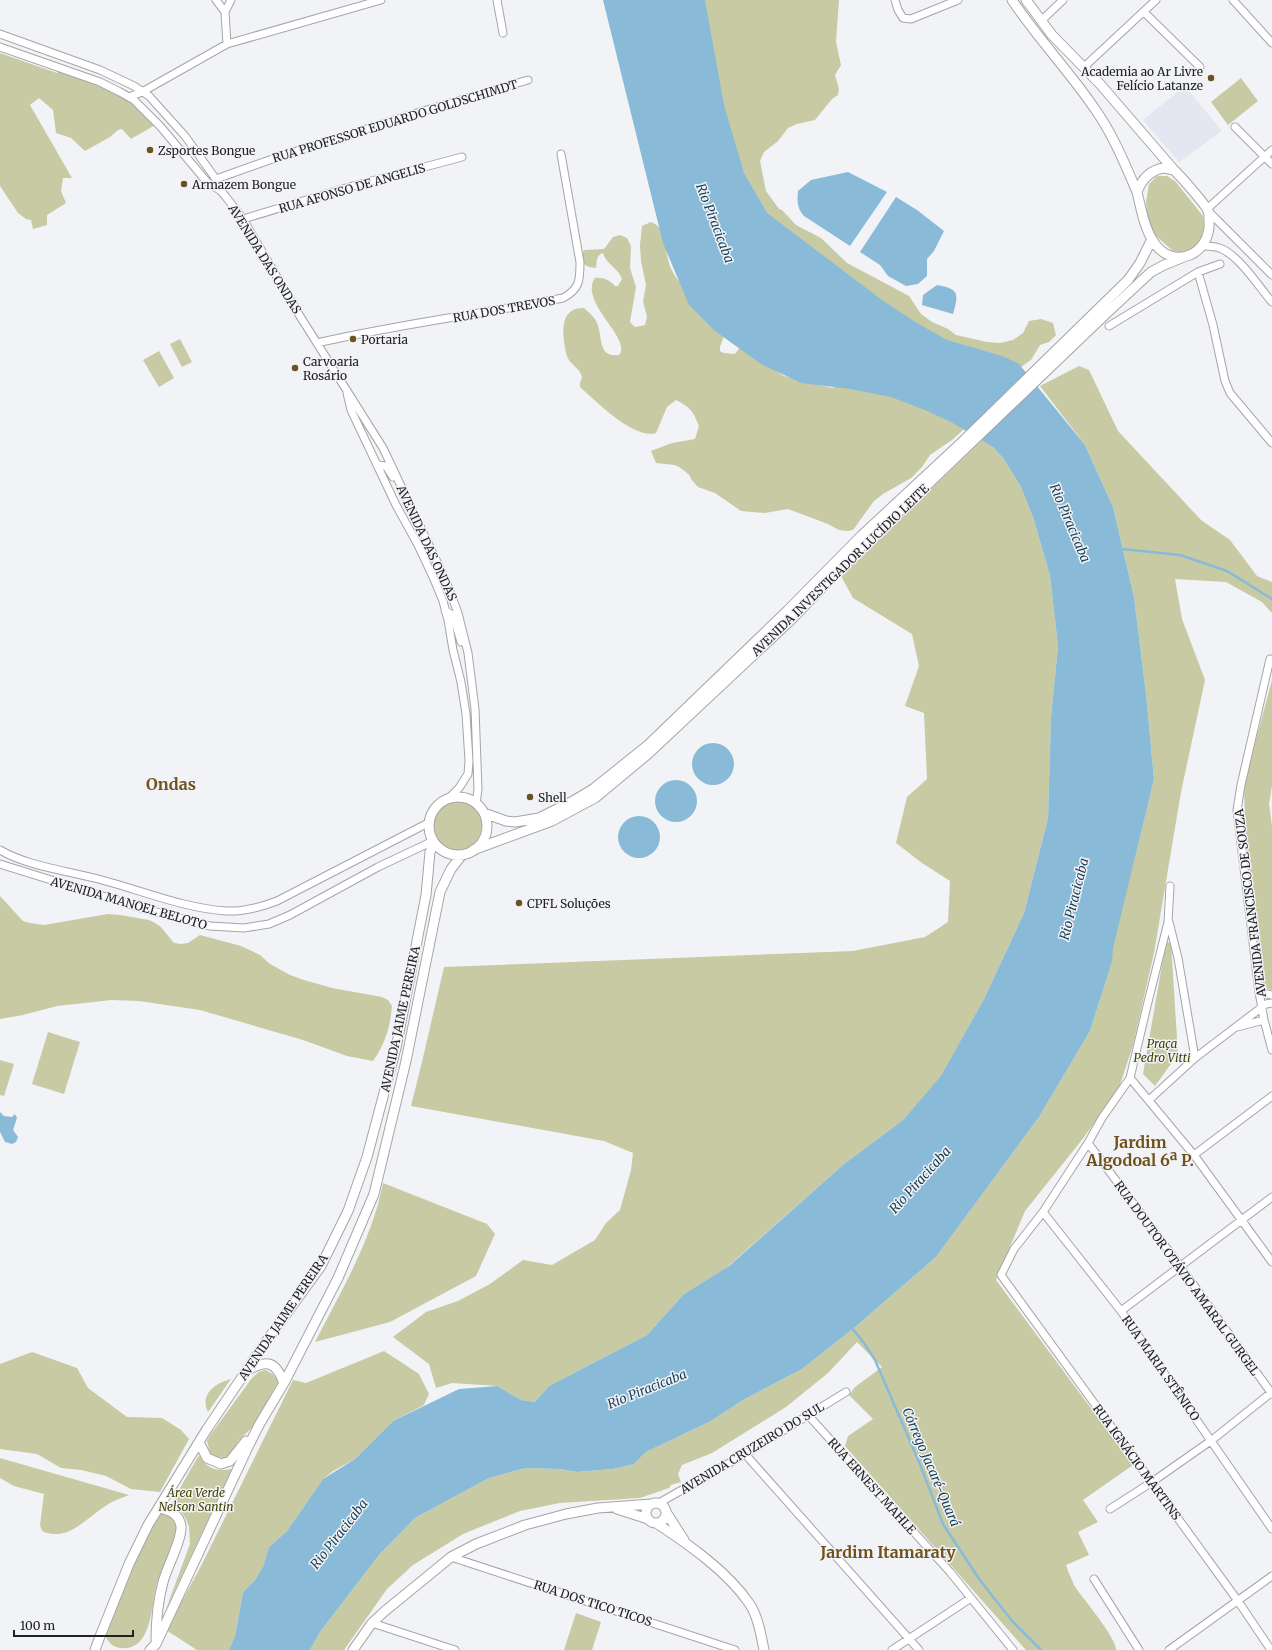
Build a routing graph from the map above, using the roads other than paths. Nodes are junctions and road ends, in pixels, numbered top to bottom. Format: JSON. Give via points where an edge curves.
{"nodes":[{"id":1,"x":216,"y":0,"type":"edge"},
{"id":2,"x":231,"y":0,"type":"edge"},
{"id":3,"x":381,"y":0,"type":"edge"},
{"id":4,"x":497,"y":0,"type":"edge"},
{"id":5,"x":895,"y":0,"type":"edge"},
{"id":6,"x":958,"y":0,"type":"edge"},
{"id":7,"x":1012,"y":0,"type":"edge"},
{"id":8,"x":1064,"y":0,"type":"edge"},
{"id":9,"x":1156,"y":0,"type":"edge"},
{"id":10,"x":1233,"y":0,"type":"edge"},
{"id":11,"x":1027,"y":1,"type":"edge"},
{"id":12,"x":225,"y":12,"type":"junction"},
{"id":13,"x":1144,"y":12,"type":"junction"},
{"id":14,"x":1041,"y":21,"type":"junction"},
{"id":15,"x":503,"y":33,"type":"dead end"},
{"id":16,"x":0,"y":34,"type":"edge"},
{"id":17,"x":1272,"y":42,"type":"edge"},
{"id":18,"x":227,"y":44,"type":"junction"},
{"id":19,"x":0,"y":47,"type":"edge"},
{"id":20,"x":1084,"y":67,"type":"junction"},
{"id":21,"x":1200,"y":67,"type":"dead end"},
{"id":22,"x":528,"y":80,"type":"dead end"},
{"id":23,"x":142,"y":92,"type":"junction"},
{"id":24,"x":129,"y":97,"type":"junction"},
{"id":25,"x":1235,"y":127,"type":"dead end"},
{"id":26,"x":191,"y":144,"type":"junction"},
{"id":27,"x":180,"y":150,"type":"junction"},
{"id":28,"x":1272,"y":150,"type":"edge"},
{"id":29,"x":561,"y":154,"type":"dead end"},
{"id":30,"x":199,"y":155,"type":"junction"},
{"id":31,"x":1264,"y":156,"type":"junction"},
{"id":32,"x":462,"y":157,"type":"dead end"},
{"id":33,"x":190,"y":161,"type":"junction"},
{"id":34,"x":1272,"y":164,"type":"edge"},
{"id":35,"x":1174,"y":170,"type":"junction"},
{"id":36,"x":216,"y":179,"type":"junction"},
{"id":37,"x":221,"y":191,"type":"junction"},
{"id":38,"x":1137,"y":192,"type":"junction"},
{"id":39,"x":1208,"y":210,"type":"junction"},
{"id":40,"x":243,"y":219,"type":"junction"},
{"id":41,"x":1152,"y":239,"type":"junction"},
{"id":42,"x":1203,"y":246,"type":"junction"},
{"id":43,"x":1184,"y":257,"type":"junction"},
{"id":44,"x":1220,"y":264,"type":"dead end"},
{"id":45,"x":1198,"y":272,"type":"junction"},
{"id":46,"x":1272,"y":275,"type":"edge"},
{"id":47,"x":1271,"y":300,"type":"edge"},
{"id":48,"x":1109,"y":326,"type":"dead end"},
{"id":49,"x":317,"y":343,"type":"junction"},
{"id":50,"x":1041,"y":370,"type":"junction"},
{"id":51,"x":347,"y":389,"type":"junction"},
{"id":52,"x":351,"y":410,"type":"junction"},
{"id":53,"x":1272,"y":443,"type":"edge"},
{"id":54,"x":965,"y":444,"type":"junction"},
{"id":55,"x":383,"y":448,"type":"junction"},
{"id":56,"x":377,"y":465,"type":"junction"},
{"id":57,"x":406,"y":498,"type":"junction"},
{"id":58,"x":445,"y":611,"type":"junction"},
{"id":59,"x":1270,"y":659,"type":"dead end"},
{"id":60,"x":470,"y":663,"type":"junction"},
{"id":61,"x":448,"y":799,"type":"junction"},
{"id":62,"x":476,"y":804,"type":"junction"},
{"id":63,"x":484,"y":813,"type":"junction"},
{"id":64,"x":428,"y":823,"type":"junction"},
{"id":65,"x":433,"y":842,"type":"junction"},
{"id":66,"x":0,"y":850,"type":"edge"},
{"id":67,"x":473,"y":850,"type":"junction"},
{"id":68,"x":462,"y":855,"type":"junction"},
{"id":69,"x":0,"y":864,"type":"edge"},
{"id":70,"x":1170,"y":886,"type":"dead end"},
{"id":71,"x":1168,"y":922,"type":"junction"},
{"id":72,"x":1259,"y":992,"type":"junction"},
{"id":73,"x":1272,"y":995,"type":"edge"},
{"id":74,"x":1272,"y":1003,"type":"edge"},
{"id":75,"x":1262,"y":1007,"type":"junction"},
{"id":76,"x":1264,"y":1020,"type":"junction"},
{"id":77,"x":1233,"y":1028,"type":"junction"},
{"id":78,"x":1272,"y":1050,"type":"edge"},
{"id":79,"x":1195,"y":1058,"type":"junction"},
{"id":80,"x":1130,"y":1078,"type":"junction"},
{"id":81,"x":1272,"y":1096,"type":"edge"},
{"id":82,"x":1149,"y":1100,"type":"junction"},
{"id":83,"x":1088,"y":1143,"type":"junction"},
{"id":84,"x":1194,"y":1155,"type":"junction"},
{"id":85,"x":1272,"y":1197,"type":"edge"},
{"id":86,"x":1043,"y":1212,"type":"junction"},
{"id":87,"x":1241,"y":1219,"type":"junction"},
{"id":88,"x":1272,"y":1262,"type":"edge"},
{"id":89,"x":1180,"y":1266,"type":"junction"},
{"id":90,"x":1122,"y":1311,"type":"junction"},
{"id":91,"x":246,"y":1371,"type":"junction"},
{"id":92,"x":284,"y":1383,"type":"junction"},
{"id":93,"x":846,"y":1392,"type":"dead end"},
{"id":94,"x":1272,"y":1393,"type":"edge"},
{"id":95,"x":808,"y":1415,"type":"junction"},
{"id":96,"x":259,"y":1425,"type":"junction"},
{"id":97,"x":1212,"y":1440,"type":"junction"},
{"id":98,"x":199,"y":1442,"type":"junction"},
{"id":99,"x":744,"y":1454,"type":"junction"},
{"id":100,"x":1152,"y":1482,"type":"junction"},
{"id":101,"x":655,"y":1504,"type":"junction"},
{"id":102,"x":612,"y":1507,"type":"junction"},
{"id":103,"x":159,"y":1508,"type":"junction"},
{"id":104,"x":1110,"y":1509,"type":"dead end"},
{"id":105,"x":666,"y":1512,"type":"junction"},
{"id":106,"x":652,"y":1521,"type":"junction"},
{"id":107,"x":1272,"y":1529,"type":"edge"},
{"id":108,"x":687,"y":1544,"type":"junction"},
{"id":109,"x":451,"y":1557,"type":"junction"},
{"id":110,"x":1272,"y":1576,"type":"edge"},
{"id":111,"x":1094,"y":1579,"type":"dead end"},
{"id":112,"x":971,"y":1598,"type":"junction"},
{"id":113,"x":1238,"y":1601,"type":"junction"},
{"id":114,"x":372,"y":1623,"type":"junction"},
{"id":115,"x":908,"y":1638,"type":"junction"},
{"id":116,"x":153,"y":1647,"type":"edge"},
{"id":117,"x":98,"y":1649,"type":"edge"},
{"id":118,"x":353,"y":1650,"type":"edge"},
{"id":119,"x":455,"y":1650,"type":"edge"},
{"id":120,"x":735,"y":1650,"type":"edge"},
{"id":121,"x":764,"y":1650,"type":"edge"},
{"id":122,"x":892,"y":1650,"type":"edge"},
{"id":123,"x":919,"y":1650,"type":"edge"},
{"id":124,"x":1013,"y":1650,"type":"edge"},
{"id":125,"x":1139,"y":1650,"type":"edge"},
{"id":126,"x":1169,"y":1650,"type":"edge"},
{"id":127,"x":1271,"y":1650,"type":"edge"}],
"edges":[{"from":1,"to":12,"type":"street"},
{"from":2,"to":12,"type":"street"},
{"from":3,"to":18,"type":"street"},
{"from":4,"to":15,"type":"street"},
{"from":5,"to":6,"type":"street","via":[[904,18],[911,19]]},
{"from":7,"to":38,"type":"main road","via":[[1038,38],[1097,112],[1112,136]]},
{"from":8,"to":14,"type":"street"},
{"from":9,"to":13,"type":"street"},
{"from":10,"to":17,"type":"street"},
{"from":11,"to":14,"type":"main road"},
{"from":12,"to":18,"type":"street"},
{"from":13,"to":20,"type":"street"},
{"from":13,"to":21,"type":"street"},
{"from":14,"to":20,"type":"main road"},
{"from":16,"to":23,"type":"street","name":"AVENIDA DAS ONDAS","via":[[100,70]]},
{"from":18,"to":23,"type":"street"},
{"from":19,"to":24,"type":"street","name":"AVENIDA DAS ONDAS","via":[[100,82]]},
{"from":20,"to":35,"type":"main road"},
{"from":22,"to":36,"type":"street","name":"RUA PROFESSOR EDUARDO GOLDSCHIMDT","via":[[278,157]]},
{"from":23,"to":24,"type":"street"},
{"from":23,"to":26,"type":"street","name":"AVENIDA DAS ONDAS","via":[[167,115]]},
{"from":24,"to":27,"type":"street","name":"AVENIDA DAS ONDAS"},
{"from":25,"to":31,"type":"street"},
{"from":26,"to":27,"type":"street"},
{"from":26,"to":30,"type":"street","name":"AVENIDA DAS ONDAS"},
{"from":27,"to":33,"type":"street","name":"AVENIDA DAS ONDAS"},
{"from":28,"to":31,"type":"street"},
{"from":29,"to":49,"type":"street","name":"RUA DOS TREVOS","via":[[580,262],[580,279],[576,290],[570,295],[499,311],[356,334]]},
{"from":30,"to":33,"type":"street"},
{"from":30,"to":36,"type":"street","name":"AVENIDA DAS ONDAS"},
{"from":31,"to":34,"type":"street"},
{"from":31,"to":39,"type":"street"},
{"from":32,"to":40,"type":"street","name":"RUA AFONSO DE ANGELIS"},
{"from":33,"to":37,"type":"street","name":"AVENIDA DAS ONDAS","via":[[207,182]]},
{"from":35,"to":38,"type":"main road","via":[[1164,168],[1152,172]]},
{"from":35,"to":39,"type":"main road"},
{"from":36,"to":37,"type":"street","name":"AVENIDA DAS ONDAS"},
{"from":37,"to":40,"type":"street","name":"AVENIDA DAS ONDAS"},
{"from":38,"to":41,"type":"main road"},
{"from":39,"to":42,"type":"main road","via":[[1209,231]]},
{"from":39,"to":46,"type":"street"},
{"from":40,"to":49,"type":"street","name":"AVENIDA DAS ONDAS"},
{"from":41,"to":43,"type":"main road","via":[[1167,253],[1179,258]]},
{"from":41,"to":50,"type":"main road","name":"AVENIDA INVESTIGADOR LUCÍDIO LEITE","via":[[1128,280]]},
{"from":42,"to":43,"type":"main road"},
{"from":42,"to":47,"type":"street","via":[[1215,247],[1238,261]]},
{"from":43,"to":50,"type":"main road","name":"AVENIDA INVESTIGADOR LUCÍDIO LEITE","via":[[1151,272]]},
{"from":44,"to":45,"type":"street"},
{"from":45,"to":48,"type":"street"},
{"from":45,"to":53,"type":"street","via":[[1230,393]]},
{"from":49,"to":51,"type":"street","name":"AVENIDA DAS ONDAS"},
{"from":50,"to":54,"type":"main road","name":"AVENIDA INVESTIGADOR LUCÍDIO LEITE"},
{"from":51,"to":52,"type":"street","name":"AVENIDA DAS ONDAS"},
{"from":51,"to":55,"type":"street","name":"AVENIDA DAS ONDAS"},
{"from":52,"to":55,"type":"street","via":[[359,416],[376,444]]},
{"from":52,"to":56,"type":"street","name":"AVENIDA DAS ONDAS"},
{"from":54,"to":63,"type":"main road","name":"AVENIDA INVESTIGADOR LUCÍDIO LEITE","via":[[861,536],[654,740],[609,777],[573,801],[538,818],[515,822]]},
{"from":54,"to":67,"type":"main road","name":"AVENIDA INVESTIGADOR LUCÍDIO LEITE","via":[[791,620],[648,754],[595,798],[552,821]]},
{"from":55,"to":57,"type":"street","name":"AVENIDA DAS ONDAS"},
{"from":56,"to":57,"type":"street","via":[[386,466]]},
{"from":56,"to":58,"type":"street","name":"AVENIDA DAS ONDAS","via":[[433,577]]},
{"from":57,"to":60,"type":"street","name":"AVENIDA DAS ONDAS","via":[[454,599]]},
{"from":58,"to":60,"type":"street","via":[[453,615],[464,653]]},
{"from":58,"to":61,"type":"street","name":"AVENIDA DAS ONDAS","via":[[462,686],[469,761],[468,774]]},
{"from":59,"to":72,"type":"street","name":"AVENIDA FRANCISCO DE SOUZA","via":[[1237,810]]},
{"from":60,"to":62,"type":"street","name":"AVENIDA DAS ONDAS","via":[[475,709],[478,789]]},
{"from":61,"to":62,"type":"main road","via":[[463,798]]},
{"from":61,"to":64,"type":"main road","via":[[438,804]]},
{"from":62,"to":63,"type":"main road"},
{"from":63,"to":67,"type":"main road","via":[[484,838]]},
{"from":64,"to":65,"type":"main road"},
{"from":64,"to":66,"type":"street","name":"AVENIDA MANOEL BELOTO","via":[[277,901],[239,911],[191,905],[22,860]]},
{"from":65,"to":68,"type":"main road","via":[[446,853]]},
{"from":65,"to":69,"type":"street","name":"AVENIDA MANOEL BELOTO","via":[[384,864],[290,916],[269,924],[244,928],[210,926],[141,908]]},
{"from":65,"to":91,"type":"main road","name":"AVENIDA JAIME PEREIRA","via":[[426,895],[396,1048],[367,1157],[348,1211],[321,1266]]},
{"from":67,"to":68,"type":"main road"},
{"from":68,"to":92,"type":"main road","name":"AVENIDA JAIME PEREIRA","via":[[451,869],[440,892],[406,1061],[374,1194],[338,1278]]},
{"from":70,"to":71,"type":"street"},
{"from":71,"to":79,"type":"street","via":[[1178,958]]},
{"from":71,"to":80,"type":"street"},
{"from":72,"to":73,"type":"street"},
{"from":72,"to":75,"type":"street","name":"AVENIDA FRANCISCO DE SOUZA"},
{"from":74,"to":75,"type":"street"},
{"from":75,"to":76,"type":"street","name":"AVENIDA FRANCISCO DE SOUZA"},
{"from":75,"to":77,"type":"street"},
{"from":76,"to":77,"type":"street"},
{"from":76,"to":78,"type":"street","name":"AVENIDA FRANCISCO DE SOUZA"},
{"from":77,"to":79,"type":"street"},
{"from":79,"to":82,"type":"street"},
{"from":80,"to":82,"type":"street"},
{"from":80,"to":83,"type":"street"},
{"from":81,"to":84,"type":"street"},
{"from":82,"to":84,"type":"street"},
{"from":83,"to":86,"type":"street"},
{"from":83,"to":89,"type":"street","name":"RUA DOUTOR OTÁVIO AMARAL GURGEL"},
{"from":84,"to":87,"type":"street"},
{"from":85,"to":87,"type":"street"},
{"from":86,"to":90,"type":"street","name":"RUA MARIA STÊNICO"},
{"from":86,"to":100,"type":"street","name":"RUA IGNÁCIO MARTINS","via":[[1014,1249],[1001,1275]]},
{"from":87,"to":88,"type":"street"},
{"from":87,"to":89,"type":"street"},
{"from":89,"to":90,"type":"street"},
{"from":89,"to":94,"type":"street","name":"RUA DOUTOR OTÁVIO AMARAL GURGEL"},
{"from":90,"to":97,"type":"street","name":"RUA MARIA STÊNICO"},
{"from":91,"to":92,"type":"main road","via":[[261,1363],[273,1365],[280,1372]]},
{"from":91,"to":98,"type":"main road","name":"AVENIDA JAIME PEREIRA"},
{"from":92,"to":96,"type":"main road","name":"AVENIDA JAIME PEREIRA"},
{"from":93,"to":95,"type":"street","name":"AVENIDA CRUZEIRO DO SUL"},
{"from":94,"to":97,"type":"street"},
{"from":95,"to":99,"type":"street","name":"AVENIDA CRUZEIRO DO SUL"},
{"from":95,"to":112,"type":"street","name":"RUA ERNEST MAHLE"},
{"from":96,"to":98,"type":"main road","via":[[230,1461],[221,1464],[207,1458]]},
{"from":96,"to":116,"type":"main road","name":"AVENIDA JAIME PEREIRA"},
{"from":97,"to":100,"type":"street"},
{"from":97,"to":107,"type":"street","name":"RUA MARIA STÊNICO"},
{"from":98,"to":103,"type":"main road","name":"AVENIDA JAIME PEREIRA"},
{"from":99,"to":101,"type":"street","name":"AVENIDA CRUZEIRO DO SUL"},
{"from":99,"to":115,"type":"street"},
{"from":100,"to":104,"type":"street"},
{"from":100,"to":113,"type":"street","name":"RUA IGNÁCIO MARTINS"},
{"from":101,"to":102,"type":"main road","name":"AVENIDA CRUZEIRO DO SUL"},
{"from":101,"to":105,"type":"main road","via":[[665,1508]]},
{"from":101,"to":106,"type":"main road","via":[[646,1511]]},
{"from":102,"to":106,"type":"main road","name":"AVENIDA CRUZEIRO DO SUL"},
{"from":102,"to":109,"type":"main road","name":"AVENIDA CRUZEIRO DO SUL","via":[[566,1514],[525,1526],[476,1544]]},
{"from":103,"to":116,"type":"main road","via":[[178,1516],[181,1535],[163,1582]]},
{"from":103,"to":117,"type":"main road","name":"AVENIDA JAIME PEREIRA","via":[[138,1542]]},
{"from":105,"to":106,"type":"main road","via":[[663,1520]]},
{"from":105,"to":108,"type":"main road"},
{"from":106,"to":108,"type":"main road","name":"AVENIDA CRUZEIRO DO SUL"},
{"from":108,"to":121,"type":"main road","via":[[723,1575],[750,1604],[760,1629]]},
{"from":109,"to":114,"type":"main road","name":"AVENIDA CRUZEIRO DO SUL"},
{"from":109,"to":120,"type":"street","name":"RUA DOS TICO TICOS"},
{"from":110,"to":113,"type":"street"},
{"from":111,"to":125,"type":"street"},
{"from":112,"to":115,"type":"street"},
{"from":112,"to":124,"type":"street","name":"RUA ERNEST MAHLE"},
{"from":113,"to":126,"type":"street"},
{"from":113,"to":127,"type":"street","name":"RUA IGNÁCIO MARTINS"},
{"from":114,"to":118,"type":"main road","name":"AVENIDA CRUZEIRO DO SUL"},
{"from":114,"to":119,"type":"street"},
{"from":115,"to":122,"type":"street"},
{"from":115,"to":123,"type":"street"}]}
